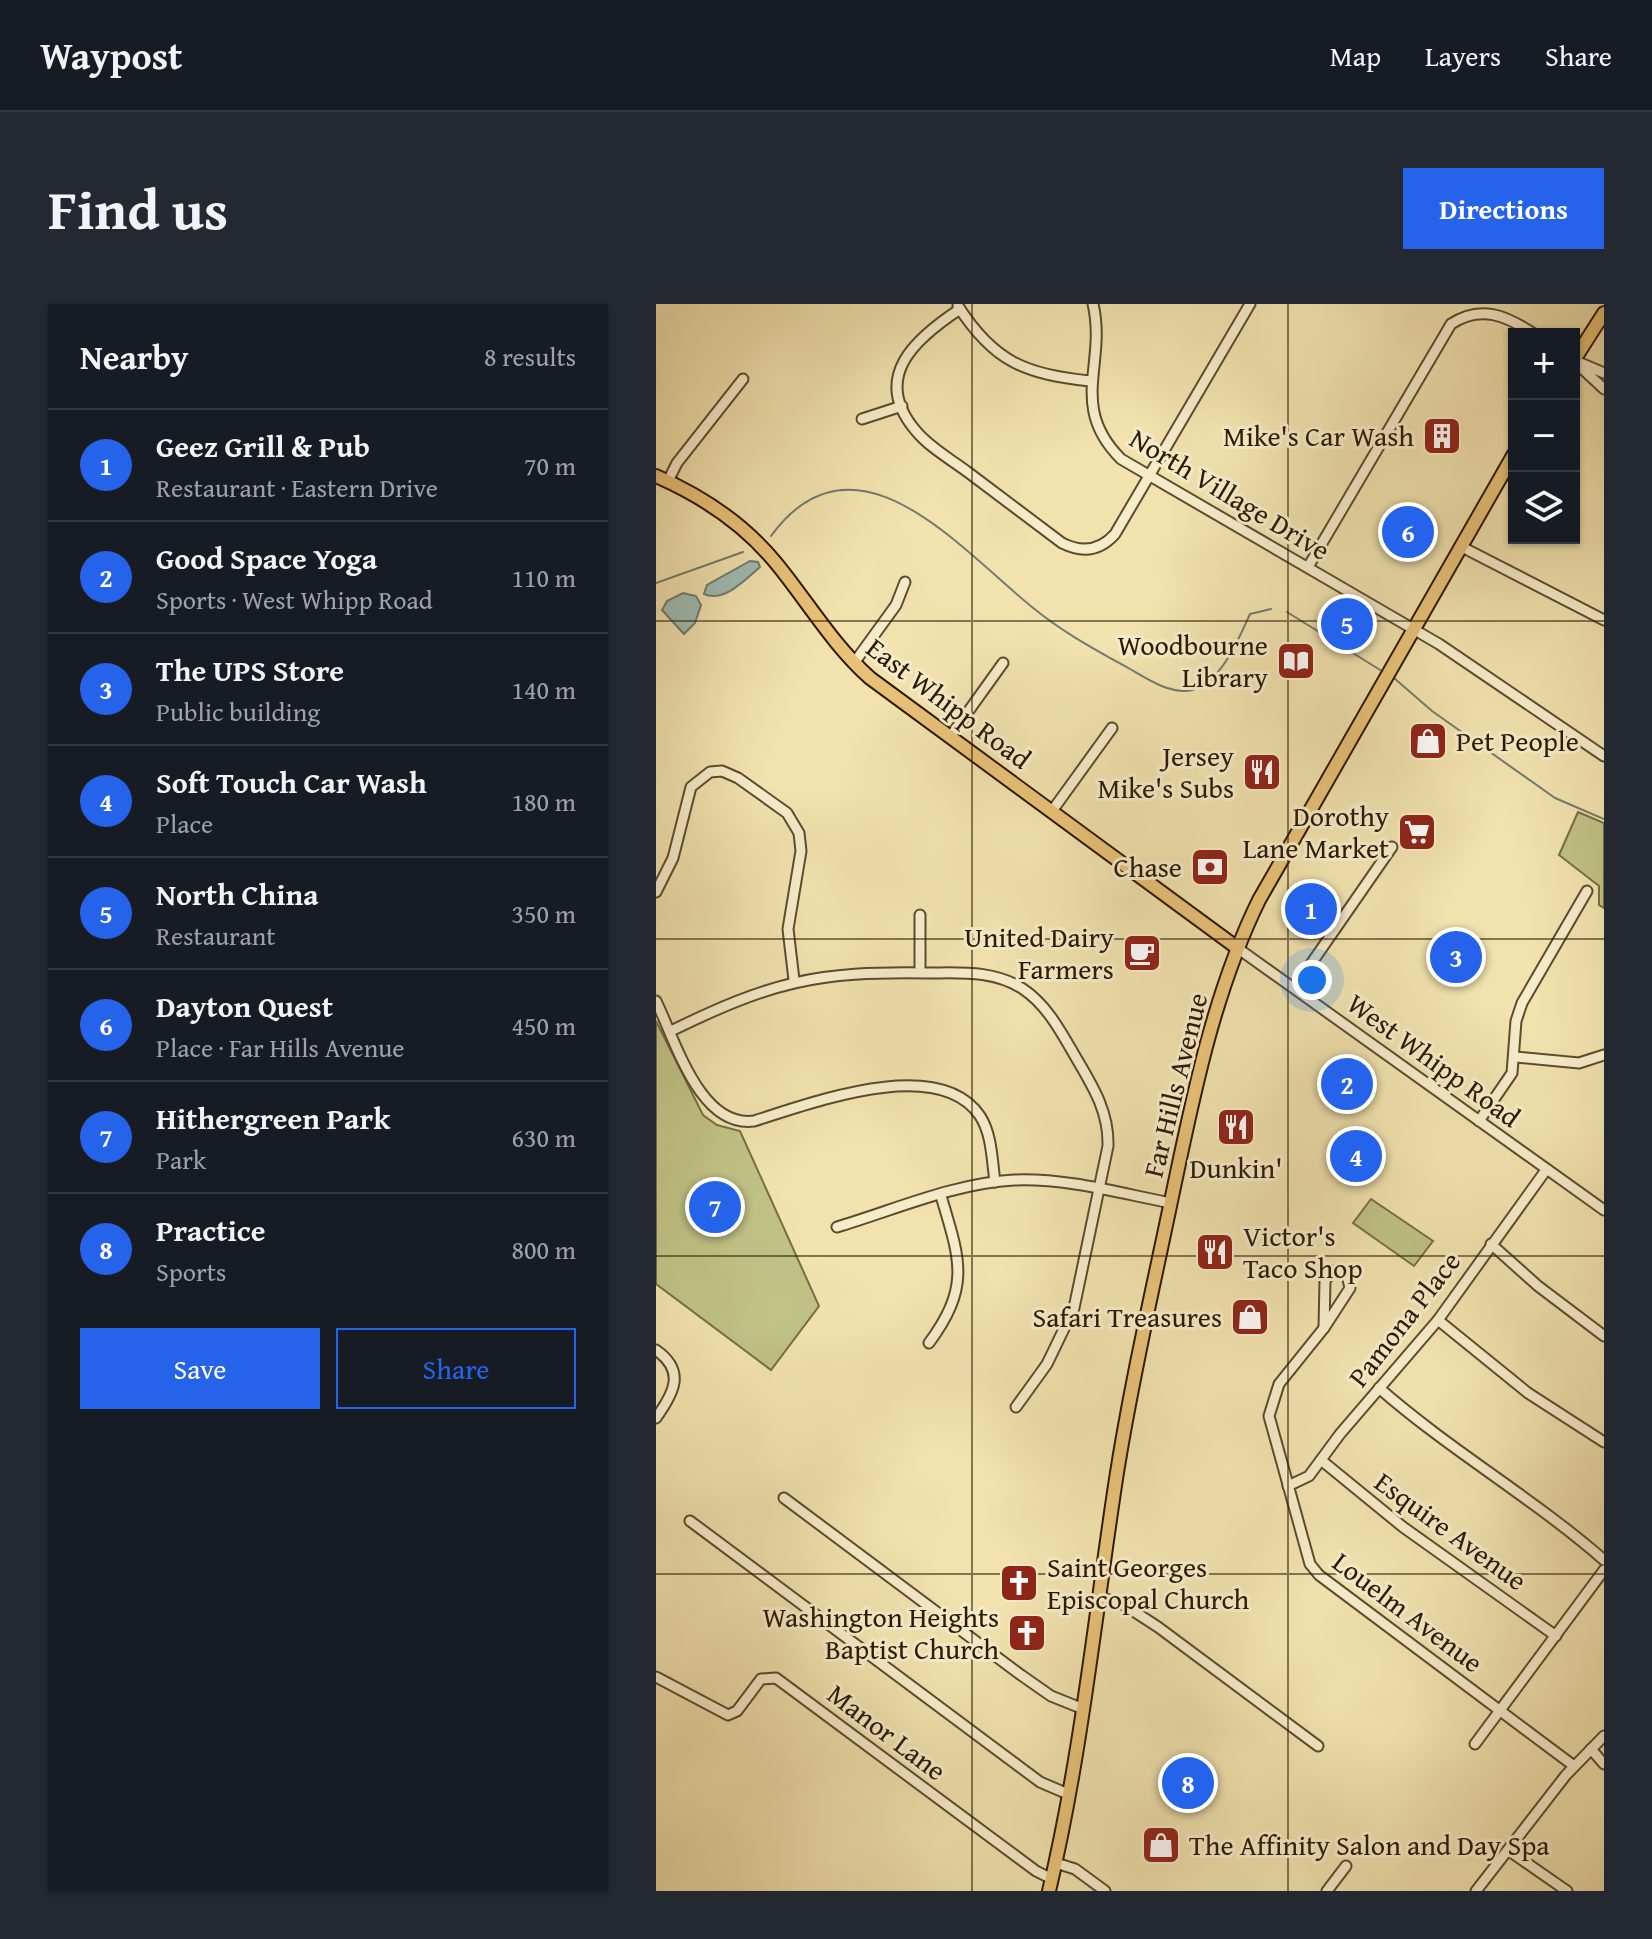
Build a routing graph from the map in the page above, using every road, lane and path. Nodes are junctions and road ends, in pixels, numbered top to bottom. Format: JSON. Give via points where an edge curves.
{"nodes":[{"id":1,"x":1093,"y":304,"type":"edge"},
{"id":2,"x":1250,"y":304,"type":"edge"},
{"id":3,"x":958,"y":306,"type":"edge"},
{"id":4,"x":1478,"y":308,"type":"edge"},
{"id":5,"x":1604,"y":313,"type":"edge"},
{"id":6,"x":1524,"y":328,"type":"edge"},
{"id":7,"x":1580,"y":351,"type":"edge"},
{"id":8,"x":1580,"y":363,"type":"edge"},
{"id":9,"x":1580,"y":367,"type":"edge"},
{"id":10,"x":1604,"y":373,"type":"edge"},
{"id":11,"x":743,"y":379,"type":"dead end"},
{"id":12,"x":1090,"y":381,"type":"junction"},
{"id":13,"x":1604,"y":389,"type":"edge"},
{"id":14,"x":902,"y":406,"type":"junction"},
{"id":15,"x":862,"y":419,"type":"dead end"},
{"id":16,"x":1508,"y":464,"type":"edge"},
{"id":17,"x":1150,"y":478,"type":"junction"},
{"id":18,"x":662,"y":479,"type":"edge"},
{"id":19,"x":1460,"y":546,"type":"junction"},
{"id":20,"x":1308,"y":567,"type":"junction"},
{"id":21,"x":905,"y":582,"type":"dead end"},
{"id":22,"x":1604,"y":620,"type":"edge"},
{"id":23,"x":1413,"y":629,"type":"junction"},
{"id":24,"x":854,"y":663,"type":"junction"},
{"id":25,"x":1003,"y":663,"type":"dead end"},
{"id":26,"x":1112,"y":728,"type":"dead end"},
{"id":27,"x":950,"y":737,"type":"junction"},
{"id":28,"x":1604,"y":756,"type":"edge"},
{"id":29,"x":1052,"y":811,"type":"junction"},
{"id":30,"x":1392,"y":847,"type":"dead end"},
{"id":31,"x":658,"y":885,"type":"edge"},
{"id":32,"x":1587,"y":891,"type":"dead end"},
{"id":33,"x":920,"y":915,"type":"dead end"},
{"id":34,"x":1236,"y":947,"type":"junction"},
{"id":35,"x":920,"y":972,"type":"junction"},
{"id":36,"x":794,"y":980,"type":"junction"},
{"id":37,"x":1295,"y":987,"type":"junction"},
{"id":38,"x":656,"y":1001,"type":"edge"},
{"id":39,"x":671,"y":1031,"type":"junction"},
{"id":40,"x":1604,"y":1055,"type":"edge"},
{"id":41,"x":1516,"y":1057,"type":"junction"},
{"id":42,"x":1479,"y":1121,"type":"junction"},
{"id":43,"x":1546,"y":1170,"type":"junction"},
{"id":44,"x":995,"y":1182,"type":"junction"},
{"id":45,"x":1101,"y":1189,"type":"junction"},
{"id":46,"x":941,"y":1196,"type":"junction"},
{"id":47,"x":1171,"y":1203,"type":"junction"},
{"id":48,"x":1604,"y":1210,"type":"edge"},
{"id":49,"x":837,"y":1227,"type":"dead end"},
{"id":50,"x":1491,"y":1244,"type":"junction"},
{"id":51,"x":1438,"y":1320,"type":"junction"},
{"id":52,"x":1324,"y":1328,"type":"junction"},
{"id":53,"x":1604,"y":1336,"type":"edge"},
{"id":54,"x":929,"y":1343,"type":"dead end"},
{"id":55,"x":656,"y":1350,"type":"edge"},
{"id":56,"x":1379,"y":1388,"type":"junction"},
{"id":57,"x":1016,"y":1407,"type":"dead end"},
{"id":58,"x":656,"y":1418,"type":"edge"},
{"id":59,"x":1604,"y":1442,"type":"edge"},
{"id":60,"x":1321,"y":1460,"type":"junction"},
{"id":61,"x":1288,"y":1486,"type":"junction"},
{"id":62,"x":784,"y":1498,"type":"dead end"},
{"id":63,"x":690,"y":1521,"type":"dead end"},
{"id":64,"x":1604,"y":1560,"type":"edge"},
{"id":65,"x":1604,"y":1570,"type":"edge"},
{"id":66,"x":1098,"y":1597,"type":"junction"},
{"id":67,"x":1556,"y":1636,"type":"junction"},
{"id":68,"x":656,"y":1677,"type":"edge"},
{"id":69,"x":1081,"y":1708,"type":"junction"},
{"id":70,"x":1501,"y":1710,"type":"junction"},
{"id":71,"x":1604,"y":1736,"type":"edge"},
{"id":72,"x":1475,"y":1744,"type":"dead end"},
{"id":73,"x":1318,"y":1746,"type":"dead end"},
{"id":74,"x":1591,"y":1749,"type":"junction"},
{"id":75,"x":1604,"y":1764,"type":"edge"},
{"id":76,"x":1574,"y":1766,"type":"junction"},
{"id":77,"x":1068,"y":1794,"type":"junction"},
{"id":78,"x":1508,"y":1850,"type":"junction"},
{"id":79,"x":1056,"y":1863,"type":"junction"},
{"id":80,"x":1346,"y":1866,"type":"dead end"},
{"id":81,"x":1051,"y":1885,"type":"edge"},
{"id":82,"x":1105,"y":1891,"type":"edge"},
{"id":83,"x":1327,"y":1891,"type":"edge"},
{"id":84,"x":1476,"y":1891,"type":"edge"},
{"id":85,"x":1567,"y":1891,"type":"edge"}],
"edges":[{"from":1,"to":12,"type":"street","name":"North Village Drive"},
{"from":2,"to":17,"type":"street"},
{"from":3,"to":12,"type":"street","via":[[980,337],[1011,362],[1039,374]]},
{"from":3,"to":14,"type":"street","via":[[908,353],[899,382]]},
{"from":4,"to":6,"type":"street"},
{"from":4,"to":20,"type":"street","via":[[1447,329]]},
{"from":5,"to":7,"type":"main road"},
{"from":8,"to":10,"type":"street"},
{"from":9,"to":13,"type":"street"},
{"from":11,"to":18,"type":"street"},
{"from":12,"to":17,"type":"street","name":"North Village Drive","via":[[1100,433],[1121,459]]},
{"from":14,"to":15,"type":"street"},
{"from":14,"to":17,"type":"street","via":[[924,439],[1071,547],[1092,549],[1110,540]]},
{"from":16,"to":19,"type":"main road","name":"Far Hills Avenue"},
{"from":17,"to":20,"type":"street","name":"North Village Drive"},
{"from":18,"to":24,"type":"main road","name":"East Whipp Road","via":[[708,503],[751,537]]},
{"from":19,"to":22,"type":"street"},
{"from":19,"to":23,"type":"main road","name":"Far Hills Avenue"},
{"from":20,"to":23,"type":"street","name":"North Village Drive"},
{"from":21,"to":24,"type":"street","via":[[896,605]]},
{"from":23,"to":28,"type":"street","name":"North Village Drive"},
{"from":23,"to":34,"type":"main road","name":"Far Hills Avenue"},
{"from":24,"to":27,"type":"main road","name":"East Whipp Road"},
{"from":25,"to":27,"type":"street"},
{"from":26,"to":29,"type":"street"},
{"from":27,"to":29,"type":"main road","name":"East Whipp Road"},
{"from":29,"to":34,"type":"main road","name":"East Whipp Road"},
{"from":30,"to":37,"type":"street"},
{"from":31,"to":36,"type":"street","via":[[677,845],[687,794],[699,777],[717,771],[730,774],[776,805],[792,819],[801,840],[788,929]]},
{"from":32,"to":41,"type":"street","via":[[1518,1012]]},
{"from":33,"to":35,"type":"street"},
{"from":34,"to":37,"type":"street","name":"West Whipp Road"},
{"from":34,"to":47,"type":"main road","name":"Far Hills Avenue"},
{"from":35,"to":36,"type":"street","via":[[839,973]]},
{"from":35,"to":45,"type":"street","via":[[988,975],[1021,988],[1042,1005],[1104,1109],[1108,1146]]},
{"from":36,"to":39,"type":"street","via":[[744,996]]},
{"from":37,"to":42,"type":"street","name":"West Whipp Road"},
{"from":38,"to":39,"type":"street"},
{"from":39,"to":44,"type":"street","via":[[708,1104],[736,1122],[858,1090],[917,1088],[954,1094],[982,1120]]},
{"from":40,"to":41,"type":"street","via":[[1579,1063]]},
{"from":41,"to":42,"type":"street","via":[[1508,1080]]},
{"from":42,"to":43,"type":"street","name":"West Whipp Road"},
{"from":43,"to":48,"type":"street","name":"West Whipp Road"},
{"from":43,"to":50,"type":"street","name":"Pamona Place"},
{"from":44,"to":45,"type":"street","via":[[1055,1181]]},
{"from":44,"to":46,"type":"street"},
{"from":45,"to":47,"type":"street"},
{"from":45,"to":57,"type":"street","via":[[1068,1325]]},
{"from":46,"to":49,"type":"street"},
{"from":46,"to":54,"type":"street","via":[[958,1281],[950,1312]]},
{"from":47,"to":66,"type":"main road","name":"Far Hills Avenue"},
{"from":50,"to":51,"type":"street","name":"Pamona Place"},
{"from":50,"to":53,"type":"street"},
{"from":51,"to":56,"type":"street","name":"Pamona Place"},
{"from":51,"to":59,"type":"street","via":[[1528,1393]]},
{"from":52,"to":52,"type":"street","via":[[1350,1288],[1342,1271],[1325,1280]]},
{"from":52,"to":61,"type":"street","name":"Louelm Avenue","via":[[1270,1403],[1270,1425]]},
{"from":55,"to":58,"type":"street","via":[[672,1366],[675,1379],[671,1398]]},
{"from":56,"to":60,"type":"street","name":"Pamona Place"},
{"from":56,"to":64,"type":"street","via":[[1450,1448],[1540,1508]]},
{"from":60,"to":61,"type":"street","name":"Pamona Place","via":[[1309,1476]]},
{"from":60,"to":67,"type":"street","name":"Esquire Avenue","via":[[1403,1527]]},
{"from":61,"to":70,"type":"street","name":"Louelm Avenue","via":[[1315,1571]]},
{"from":62,"to":69,"type":"street","via":[[1051,1696]]},
{"from":63,"to":77,"type":"street","via":[[1040,1782]]},
{"from":65,"to":67,"type":"street"},
{"from":66,"to":69,"type":"main road","name":"Far Hills Avenue"},
{"from":66,"to":73,"type":"street","via":[[1138,1613]]},
{"from":67,"to":70,"type":"street"},
{"from":68,"to":81,"type":"street","name":"Manor Lane","via":[[728,1715],[761,1679],[776,1678]]},
{"from":69,"to":77,"type":"main road","name":"Far Hills Avenue"},
{"from":70,"to":72,"type":"street"},
{"from":70,"to":76,"type":"street","name":"Louelm Avenue"},
{"from":71,"to":74,"type":"street"},
{"from":74,"to":75,"type":"street"},
{"from":74,"to":76,"type":"street"},
{"from":76,"to":78,"type":"street"},
{"from":77,"to":79,"type":"main road","name":"Far Hills Avenue"},
{"from":78,"to":84,"type":"street"},
{"from":78,"to":85,"type":"street"},
{"from":79,"to":81,"type":"main road","name":"Far Hills Avenue"},
{"from":79,"to":82,"type":"street","via":[[1075,1869]]},
{"from":80,"to":83,"type":"street"}]}
